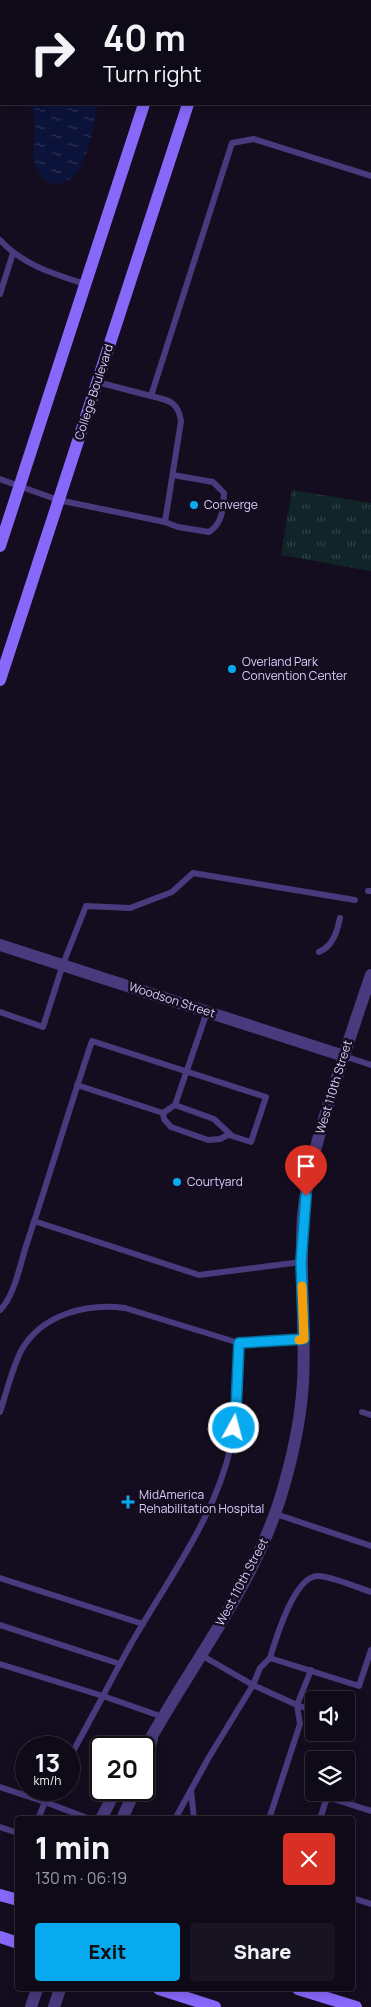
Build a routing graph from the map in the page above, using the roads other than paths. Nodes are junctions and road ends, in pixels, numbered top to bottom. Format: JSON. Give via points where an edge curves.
{"nodes":[{"id":1,"x":144,"y":105,"type":"edge"},
{"id":2,"x":188,"y":105,"type":"edge"},
{"id":3,"x":371,"y":176,"type":"edge"},
{"id":4,"x":0,"y":240,"type":"edge"},
{"id":5,"x":13,"y":253,"type":"junction"},
{"id":6,"x":85,"y":284,"type":"junction"},
{"id":7,"x":0,"y":294,"type":"edge"},
{"id":8,"x":97,"y":382,"type":"junction"},
{"id":9,"x":151,"y":396,"type":"junction"},
{"id":10,"x":173,"y":475,"type":"junction"},
{"id":11,"x":0,"y":479,"type":"edge"},
{"id":12,"x":19,"y":487,"type":"junction"},
{"id":13,"x":58,"y":500,"type":"junction"},
{"id":14,"x":165,"y":522,"type":"junction"},
{"id":15,"x":0,"y":546,"type":"edge"},
{"id":16,"x":0,"y":680,"type":"edge"},
{"id":17,"x":355,"y":900,"type":"dead end"},
{"id":18,"x":340,"y":918,"type":"dead end"},
{"id":19,"x":0,"y":945,"type":"edge"},
{"id":20,"x":319,"y":952,"type":"dead end"},
{"id":21,"x":63,"y":964,"type":"junction"},
{"id":22,"x":371,"y":975,"type":"edge"},
{"id":23,"x":0,"y":1012,"type":"edge"},
{"id":24,"x":207,"y":1012,"type":"junction"},
{"id":25,"x":344,"y":1056,"type":"junction"},
{"id":26,"x":371,"y":1065,"type":"edge"},
{"id":27,"x":187,"y":1071,"type":"junction"},
{"id":28,"x":77,"y":1085,"type":"junction"},
{"id":29,"x":175,"y":1105,"type":"junction"},
{"id":30,"x":163,"y":1113,"type":"junction"},
{"id":31,"x":230,"y":1134,"type":"junction"},
{"id":32,"x":34,"y":1221,"type":"junction"},
{"id":33,"x":301,"y":1262,"type":"junction"},
{"id":34,"x":0,"y":1310,"type":"edge"},
{"id":35,"x":304,"y":1339,"type":"junction"},
{"id":36,"x":239,"y":1343,"type":"junction"},
{"id":37,"x":0,"y":1412,"type":"edge"},
{"id":38,"x":362,"y":1412,"type":"dead end"},
{"id":39,"x":371,"y":1415,"type":"edge"},
{"id":40,"x":276,"y":1514,"type":"junction"},
{"id":41,"x":371,"y":1546,"type":"edge"},
{"id":42,"x":0,"y":1578,"type":"edge"},
{"id":43,"x":371,"y":1592,"type":"edge"},
{"id":44,"x":143,"y":1624,"type":"junction"},
{"id":45,"x":0,"y":1625,"type":"edge"},
{"id":46,"x":371,"y":1650,"type":"edge"},
{"id":47,"x":200,"y":1655,"type":"junction"},
{"id":48,"x":270,"y":1658,"type":"junction"},
{"id":49,"x":0,"y":1664,"type":"edge"},
{"id":50,"x":120,"y":1664,"type":"junction"},
{"id":51,"x":311,"y":1670,"type":"junction"},
{"id":52,"x":254,"y":1685,"type":"junction"},
{"id":53,"x":102,"y":1696,"type":"junction"},
{"id":54,"x":297,"y":1705,"type":"junction"},
{"id":55,"x":305,"y":1708,"type":"edge"},
{"id":56,"x":163,"y":1717,"type":"junction"},
{"id":57,"x":152,"y":1736,"type":"edge"},
{"id":58,"x":80,"y":1738,"type":"edge"},
{"id":59,"x":0,"y":1787,"type":"edge"},
{"id":60,"x":191,"y":1789,"type":"junction"},
{"id":61,"x":110,"y":1801,"type":"edge"},
{"id":62,"x":130,"y":1801,"type":"edge"},
{"id":63,"x":45,"y":1802,"type":"junction"},
{"id":64,"x":371,"y":1811,"type":"edge"},
{"id":65,"x":39,"y":1816,"type":"edge"},
{"id":66,"x":82,"y":1816,"type":"edge"},
{"id":67,"x":103,"y":1816,"type":"edge"},
{"id":68,"x":123,"y":1816,"type":"edge"},
{"id":69,"x":177,"y":1816,"type":"edge"},
{"id":70,"x":194,"y":1816,"type":"edge"},
{"id":71,"x":270,"y":1816,"type":"edge"},
{"id":72,"x":321,"y":1816,"type":"edge"},
{"id":73,"x":0,"y":1827,"type":"edge"},
{"id":74,"x":15,"y":1832,"type":"edge"},
{"id":75,"x":0,"y":1895,"type":"edge"},
{"id":76,"x":15,"y":1899,"type":"edge"},
{"id":77,"x":355,"y":1899,"type":"edge"},
{"id":78,"x":371,"y":1904,"type":"edge"},
{"id":79,"x":0,"y":1937,"type":"edge"},
{"id":80,"x":15,"y":1942,"type":"edge"},
{"id":81,"x":36,"y":1991,"type":"edge"},
{"id":82,"x":59,"y":1991,"type":"edge"},
{"id":83,"x":165,"y":1991,"type":"edge"},
{"id":84,"x":304,"y":1991,"type":"edge"},
{"id":85,"x":315,"y":1991,"type":"edge"},
{"id":86,"x":330,"y":1999,"type":"junction"},
{"id":87,"x":31,"y":2007,"type":"edge"},
{"id":88,"x":54,"y":2007,"type":"edge"},
{"id":89,"x":215,"y":2007,"type":"edge"},
{"id":90,"x":356,"y":2007,"type":"edge"}],
"edges":[{"from":1,"to":6,"type":"main road"},
{"from":2,"to":8,"type":"main road","name":"College Boulevard"},
{"from":3,"to":9,"type":"lane","via":[[254,139],[232,143]]},
{"from":4,"to":5,"type":"lane"},
{"from":5,"to":6,"type":"lane","via":[[34,265]]},
{"from":5,"to":7,"type":"lane"},
{"from":6,"to":12,"type":"main road"},
{"from":8,"to":9,"type":"lane"},
{"from":8,"to":13,"type":"main road","name":"College Boulevard"},
{"from":9,"to":10,"type":"lane","via":[[168,400],[180,412]]},
{"from":10,"to":14,"type":"lane"},
{"from":10,"to":14,"type":"lane","via":[[212,482],[224,493],[223,510],[216,528],[209,532]]},
{"from":11,"to":12,"type":"lane"},
{"from":12,"to":13,"type":"lane"},
{"from":12,"to":15,"type":"main road"},
{"from":13,"to":14,"type":"lane"},
{"from":13,"to":16,"type":"main road","name":"College Boulevard"},
{"from":17,"to":21,"type":"lane","via":[[193,873],[172,892],[130,908],[86,906]]},
{"from":18,"to":20,"type":"lane","via":[[334,938]]},
{"from":19,"to":21,"type":"street","name":"Woodson Street"},
{"from":21,"to":23,"type":"lane","via":[[43,1027]]},
{"from":21,"to":24,"type":"street","name":"Woodson Street"},
{"from":22,"to":25,"type":"street","name":"West 110th Street"},
{"from":24,"to":25,"type":"street","name":"Woodson Street"},
{"from":24,"to":27,"type":"lane"},
{"from":25,"to":26,"type":"lane"},
{"from":25,"to":33,"type":"street","name":"West 110th Street","via":[[310,1172],[303,1215]]},
{"from":27,"to":28,"type":"lane","via":[[92,1041]]},
{"from":27,"to":29,"type":"lane"},
{"from":27,"to":31,"type":"lane","via":[[266,1097],[251,1142]]},
{"from":28,"to":30,"type":"lane"},
{"from":28,"to":32,"type":"lane"},
{"from":29,"to":30,"type":"lane"},
{"from":29,"to":31,"type":"lane","via":[[214,1119]]},
{"from":30,"to":31,"type":"lane","via":[[171,1127],[208,1140]]},
{"from":32,"to":33,"type":"lane","via":[[200,1275]]},
{"from":32,"to":34,"type":"lane","via":[[6,1305]]},
{"from":33,"to":35,"type":"street","name":"West 110th Street"},
{"from":35,"to":36,"type":"lane"},
{"from":35,"to":40,"type":"street","name":"West 110th Street","via":[[297,1429]]},
{"from":36,"to":37,"type":"lane","via":[[125,1308],[82,1308],[64,1314],[30,1337],[17,1360]]},
{"from":36,"to":44,"type":"lane","via":[[231,1446],[195,1540]]},
{"from":38,"to":39,"type":"lane"},
{"from":40,"to":41,"type":"lane"},
{"from":40,"to":47,"type":"street","name":"West 110th Street","via":[[242,1587]]},
{"from":42,"to":44,"type":"lane"},
{"from":43,"to":48,"type":"lane","via":[[319,1576],[307,1579],[281,1624]]},
{"from":44,"to":50,"type":"lane"},
{"from":45,"to":50,"type":"lane"},
{"from":46,"to":51,"type":"lane","via":[[359,1686]]},
{"from":47,"to":52,"type":"lane"},
{"from":47,"to":56,"type":"street","name":"West 110th Street"},
{"from":48,"to":51,"type":"lane"},
{"from":48,"to":52,"type":"lane","via":[[260,1668]]},
{"from":49,"to":53,"type":"lane"},
{"from":50,"to":53,"type":"lane"},
{"from":51,"to":54,"type":"lane"},
{"from":52,"to":54,"type":"lane"},
{"from":52,"to":60,"type":"lane"},
{"from":53,"to":56,"type":"lane"},
{"from":53,"to":58,"type":"lane"},
{"from":54,"to":55,"type":"lane"},
{"from":54,"to":71,"type":"lane","via":[[300,1724]]},
{"from":56,"to":57,"type":"street","name":"West 110th Street"},
{"from":59,"to":63,"type":"lane"},
{"from":60,"to":69,"type":"lane"},
{"from":60,"to":70,"type":"lane"},
{"from":61,"to":67,"type":"street"},
{"from":62,"to":68,"type":"street"},
{"from":63,"to":65,"type":"lane"},
{"from":63,"to":66,"type":"lane"},
{"from":64,"to":72,"type":"lane","via":[[327,1797]]},
{"from":73,"to":74,"type":"lane"},
{"from":75,"to":76,"type":"main road"},
{"from":77,"to":78,"type":"lane"},
{"from":79,"to":80,"type":"main road"},
{"from":81,"to":87,"type":"street"},
{"from":82,"to":88,"type":"street"},
{"from":83,"to":89,"type":"main road"},
{"from":84,"to":86,"type":"main road"},
{"from":85,"to":86,"type":"main road"},
{"from":86,"to":90,"type":"main road"}]}
